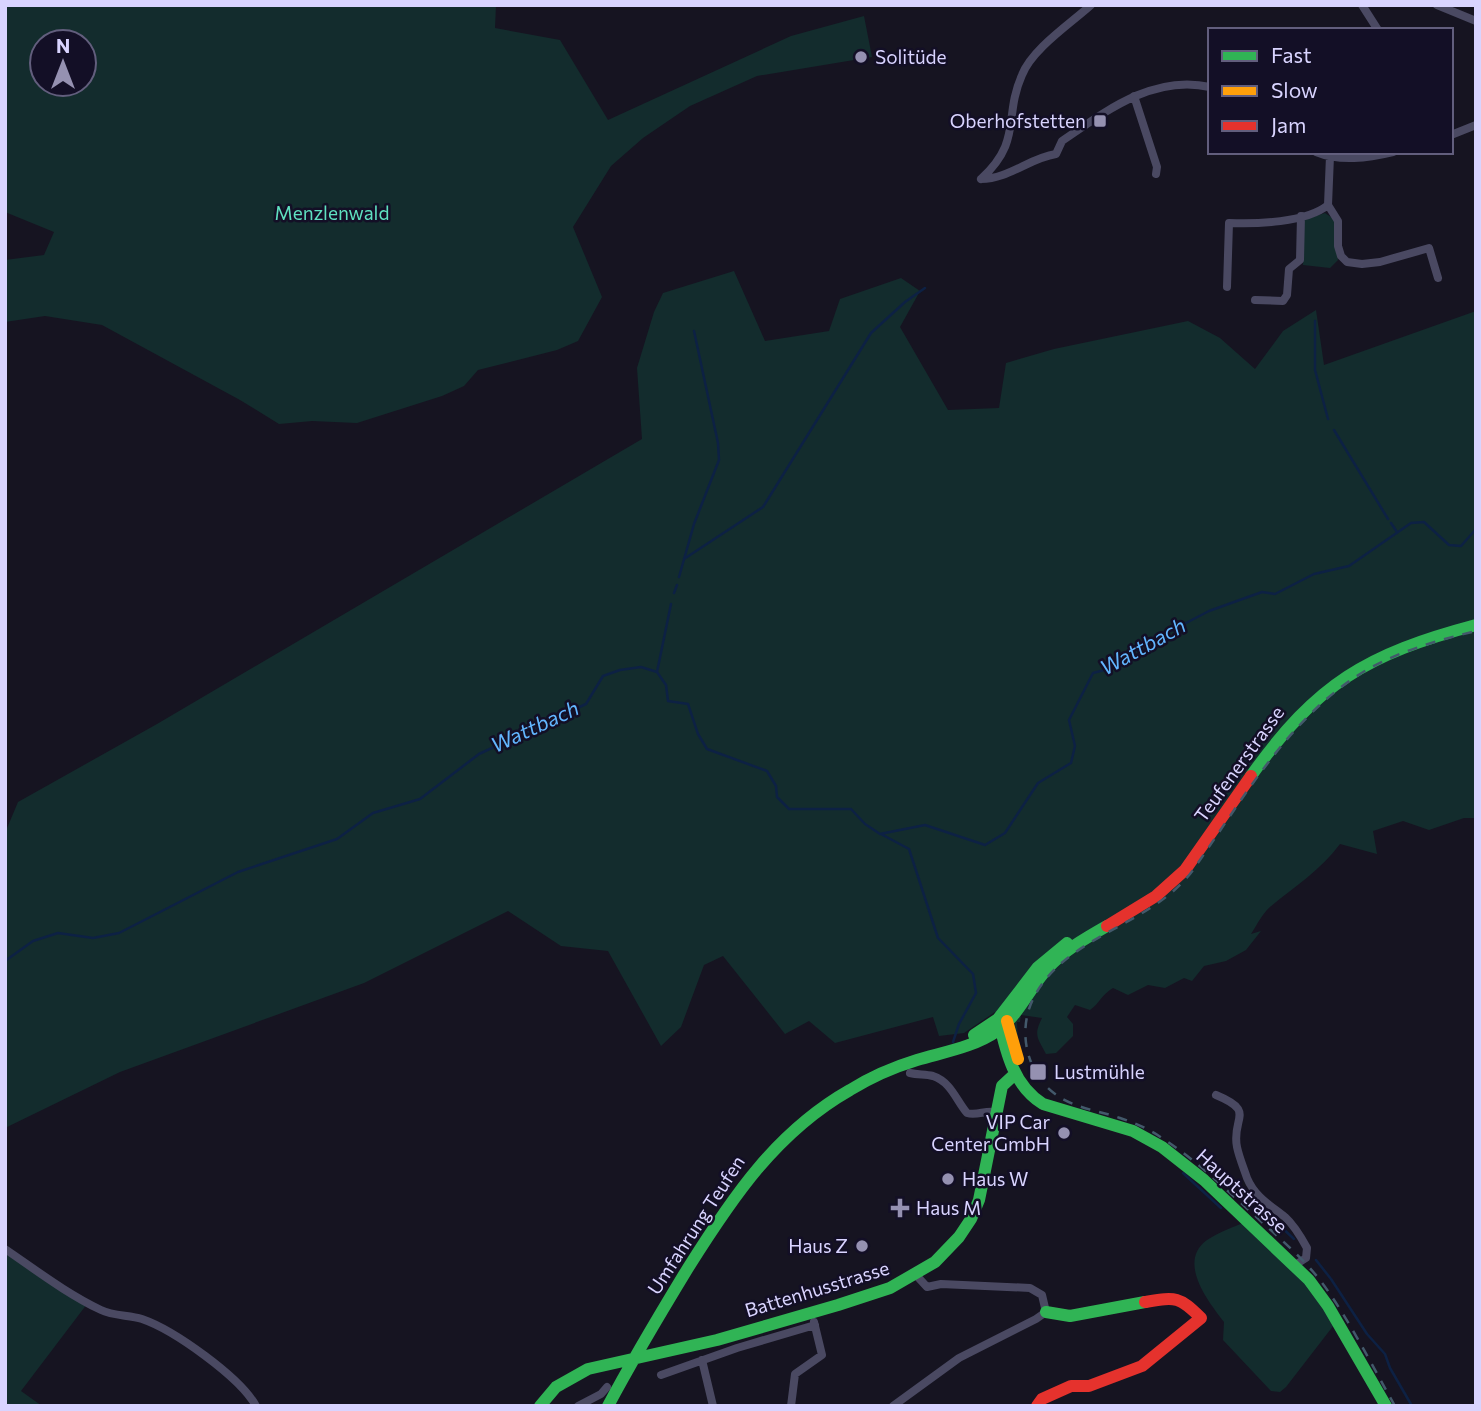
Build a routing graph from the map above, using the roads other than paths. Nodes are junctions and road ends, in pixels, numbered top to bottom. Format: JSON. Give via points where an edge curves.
{"nodes":[{"id":1,"x":1091,"y":5,"type":"edge"},
{"id":2,"x":1362,"y":5,"type":"edge"},
{"id":3,"x":1437,"y":5,"type":"edge"},
{"id":4,"x":1476,"y":21,"type":"edge"},
{"id":5,"x":1377,"y":28,"type":"edge"},
{"id":6,"x":1208,"y":87,"type":"edge"},
{"id":7,"x":1134,"y":96,"type":"junction"},
{"id":8,"x":1476,"y":125,"type":"edge"},
{"id":9,"x":1453,"y":134,"type":"edge"},
{"id":10,"x":1324,"y":154,"type":"edge"},
{"id":11,"x":1379,"y":154,"type":"edge"},
{"id":12,"x":1331,"y":156,"type":"junction"},
{"id":13,"x":1156,"y":174,"type":"dead end"},
{"id":14,"x":1328,"y":205,"type":"junction"},
{"id":15,"x":1301,"y":216,"type":"junction"},
{"id":16,"x":1438,"y":278,"type":"dead end"},
{"id":17,"x":1227,"y":288,"type":"dead end"},
{"id":18,"x":1255,"y":300,"type":"dead end"},
{"id":19,"x":1476,"y":625,"type":"edge"},
{"id":20,"x":1002,"y":1022,"type":"junction"},
{"id":21,"x":910,"y":1073,"type":"dead end"},
{"id":22,"x":1020,"y":1077,"type":"junction"},
{"id":23,"x":1216,"y":1095,"type":"dead end"},
{"id":24,"x":995,"y":1112,"type":"junction"},
{"id":25,"x":5,"y":1250,"type":"edge"},
{"id":26,"x":1295,"y":1265,"type":"junction"},
{"id":27,"x":916,"y":1275,"type":"junction"},
{"id":28,"x":1046,"y":1312,"type":"junction"},
{"id":29,"x":813,"y":1319,"type":"junction"},
{"id":30,"x":702,"y":1360,"type":"junction"},
{"id":31,"x":661,"y":1375,"type":"dead end"},
{"id":32,"x":607,"y":1387,"type":"dead end"},
{"id":33,"x":256,"y":1406,"type":"edge"},
{"id":34,"x":540,"y":1406,"type":"edge"},
{"id":35,"x":578,"y":1406,"type":"edge"},
{"id":36,"x":608,"y":1406,"type":"edge"},
{"id":37,"x":713,"y":1406,"type":"edge"},
{"id":38,"x":791,"y":1406,"type":"edge"},
{"id":39,"x":893,"y":1406,"type":"edge"},
{"id":40,"x":1037,"y":1406,"type":"edge"},
{"id":41,"x":1386,"y":1406,"type":"edge"}],
"edges":[{"from":1,"to":7,"type":"street","via":[[1028,64],[1008,143],[981,179],[1011,173],[1056,153],[1062,141]]},
{"from":2,"to":5,"type":"street"},
{"from":3,"to":4,"type":"street"},
{"from":6,"to":7,"type":"street","via":[[1180,83]]},
{"from":7,"to":13,"type":"street"},
{"from":8,"to":9,"type":"street"},
{"from":10,"to":12,"type":"street"},
{"from":11,"to":12,"type":"street"},
{"from":12,"to":14,"type":"street"},
{"from":14,"to":15,"type":"street"},
{"from":14,"to":16,"type":"street","via":[[1338,221],[1338,246],[1346,262],[1380,262],[1429,248]]},
{"from":15,"to":17,"type":"street","via":[[1266,224],[1229,223]]},
{"from":15,"to":18,"type":"street","via":[[1300,260],[1289,269],[1287,295],[1283,301]]},
{"from":19,"to":20,"type":"street","name":"Teufenerstrasse","via":[[1377,656],[1323,692],[1281,736],[1184,871],[1156,895],[1047,956]]},
{"from":20,"to":22,"type":"street"},
{"from":20,"to":36,"type":"street","name":"Umfahrung Teufen","via":[[963,1044],[857,1085],[779,1143],[725,1210]]},
{"from":21,"to":24,"type":"street","via":[[942,1081],[967,1114]]},
{"from":22,"to":24,"type":"street","name":"Battenhusstrasse","via":[[1004,1082]]},
{"from":22,"to":26,"type":"street","name":"Hauptstrasse","via":[[1038,1102],[1133,1131],[1161,1147],[1204,1180]]},
{"from":23,"to":26,"type":"street","via":[[1238,1108],[1236,1145],[1248,1181],[1259,1198],[1287,1219],[1307,1248],[1306,1258]]},
{"from":24,"to":27,"type":"street","name":"Battenhusstrasse","via":[[982,1191],[971,1219],[945,1253]]},
{"from":25,"to":33,"type":"street","via":[[97,1308],[142,1319],[180,1337]]},
{"from":26,"to":41,"type":"street","name":"Hauptstrasse","via":[[1328,1306]]},
{"from":27,"to":28,"type":"street","via":[[927,1287],[1030,1288],[1042,1294]]},
{"from":27,"to":29,"type":"street","name":"Battenhusstrasse"},
{"from":28,"to":39,"type":"street","via":[[958,1358]]},
{"from":28,"to":40,"type":"street","via":[[1070,1316],[1178,1299],[1201,1318],[1142,1366],[1089,1385],[1071,1386]]},
{"from":29,"to":30,"type":"street"},
{"from":29,"to":34,"type":"street","name":"Battenhusstrasse","via":[[588,1369],[556,1387]]},
{"from":29,"to":38,"type":"street","via":[[822,1355],[795,1374]]},
{"from":30,"to":31,"type":"street"},
{"from":30,"to":37,"type":"street"},
{"from":32,"to":35,"type":"street"}]}
